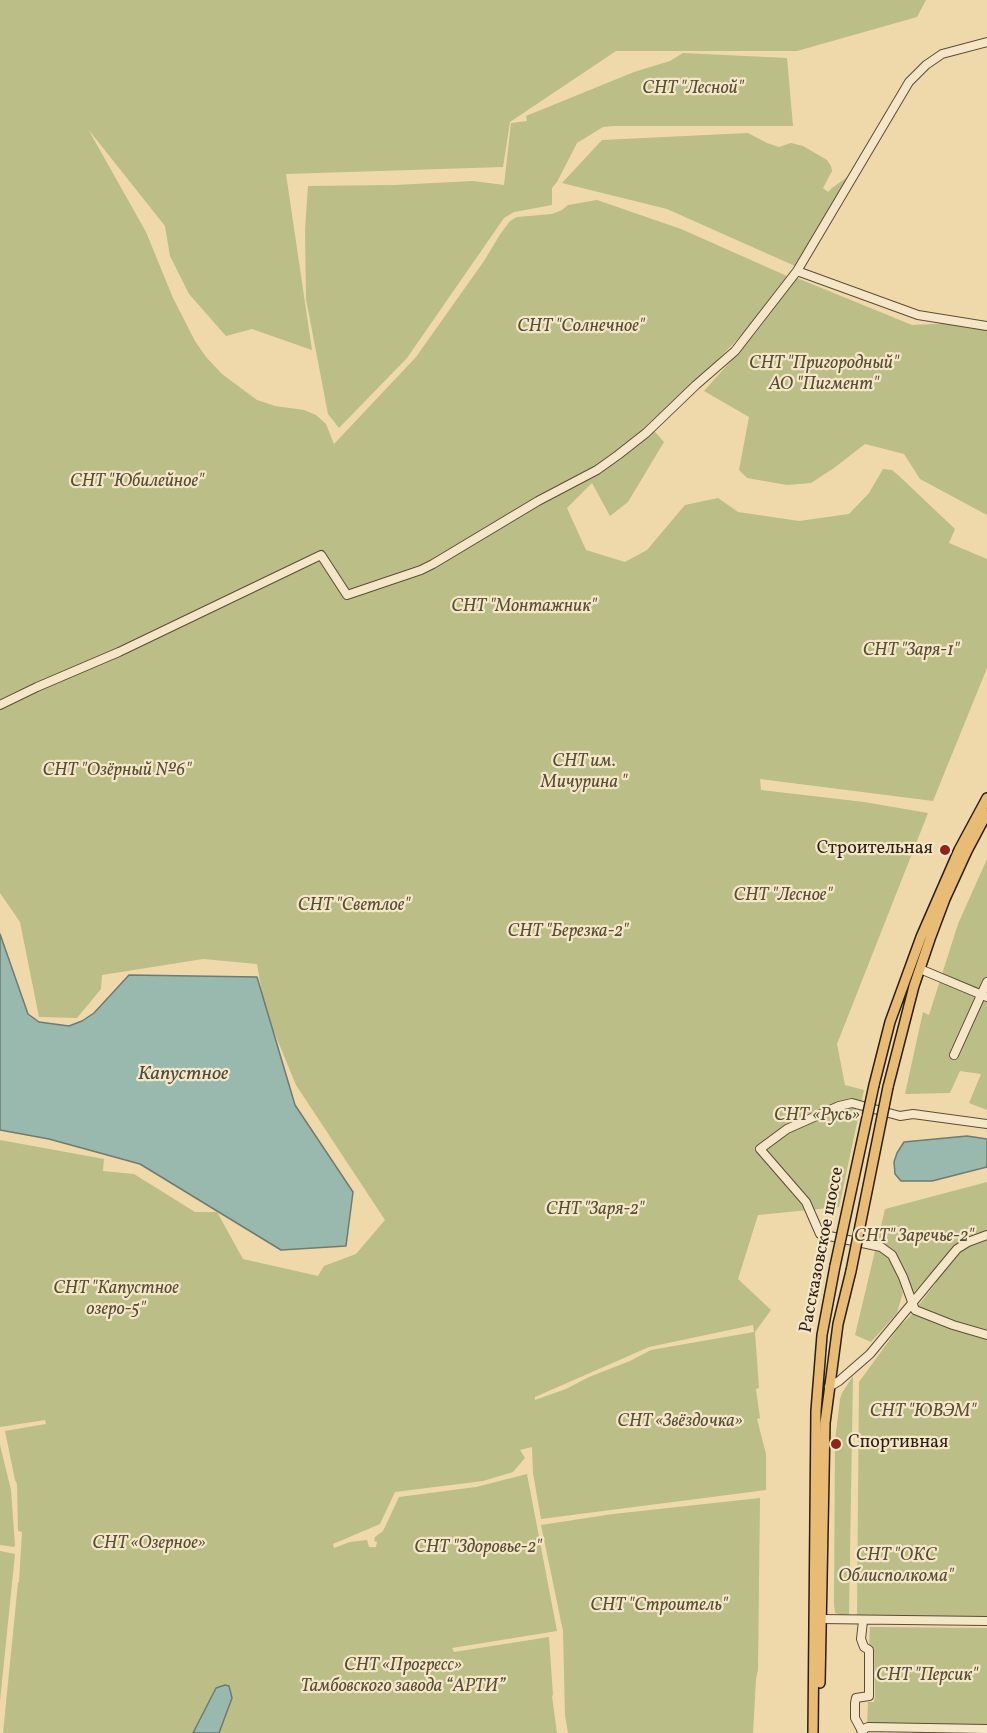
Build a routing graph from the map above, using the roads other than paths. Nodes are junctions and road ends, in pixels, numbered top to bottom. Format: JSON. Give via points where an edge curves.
{"nodes":[{"id":1,"x":987,"y":42,"type":"edge"},
{"id":2,"x":797,"y":271,"type":"junction"},
{"id":3,"x":987,"y":326,"type":"edge"},
{"id":4,"x":0,"y":705,"type":"edge"},
{"id":5,"x":987,"y":798,"type":"edge"},
{"id":6,"x":987,"y":813,"type":"edge"},
{"id":7,"x":920,"y":969,"type":"junction"},
{"id":8,"x":987,"y":982,"type":"edge"},
{"id":9,"x":984,"y":995,"type":"edge"},
{"id":10,"x":954,"y":1055,"type":"dead end"},
{"id":11,"x":987,"y":1124,"type":"edge"},
{"id":12,"x":987,"y":1235,"type":"edge"},
{"id":13,"x":912,"y":1302,"type":"junction"},
{"id":14,"x":987,"y":1335,"type":"edge"},
{"id":15,"x":829,"y":1387,"type":"junction"},
{"id":16,"x":821,"y":1619,"type":"junction"},
{"id":17,"x":863,"y":1621,"type":"junction"},
{"id":18,"x":987,"y":1621,"type":"edge"},
{"id":19,"x":987,"y":1729,"type":"edge"},
{"id":20,"x":862,"y":1732,"type":"edge"},
{"id":21,"x":813,"y":1733,"type":"edge"},
{"id":22,"x":819,"y":1733,"type":"edge"}],
"edges":[{"from":1,"to":2,"type":"street","via":[[942,54],[909,82]]},
{"from":2,"to":3,"type":"street","via":[[918,315]]},
{"from":2,"to":4,"type":"street","via":[[735,351],[646,433],[597,470],[433,564],[347,595],[321,555]]},
{"from":5,"to":21,"type":"main road","name":"Рассказовское шоссе","bridge":true,"via":[[959,850],[890,1022],[822,1335],[816,1411]]},
{"from":6,"to":7,"type":"main road","name":"Рассказовское шоссе","via":[[945,899]]},
{"from":7,"to":9,"type":"street"},
{"from":7,"to":15,"type":"main road","name":"Рассказовское шоссе","bridge":true,"via":[[888,1087],[838,1324]]},
{"from":8,"to":9,"type":"street"},
{"from":9,"to":10,"type":"street"},
{"from":11,"to":13,"type":"street","via":[[913,1114],[900,1116],[852,1104],[787,1129],[760,1149],[806,1202],[820,1234],[881,1246],[892,1255]]},
{"from":12,"to":13,"type":"street","via":[[957,1249]]},
{"from":13,"to":14,"type":"street","via":[[915,1310]]},
{"from":13,"to":15,"type":"street","via":[[870,1354]]},
{"from":15,"to":16,"type":"main road","name":"Рассказовское шоссе","via":[[823,1457]]},
{"from":16,"to":17,"type":"street"},
{"from":16,"to":22,"type":"main road","name":"Рассказовское шоссе"},
{"from":17,"to":18,"type":"street"},
{"from":17,"to":20,"type":"street","via":[[862,1644],[869,1650],[869,1696],[856,1698],[855,1718]]},
{"from":19,"to":20,"type":"street","via":[[868,1727]]}]}
